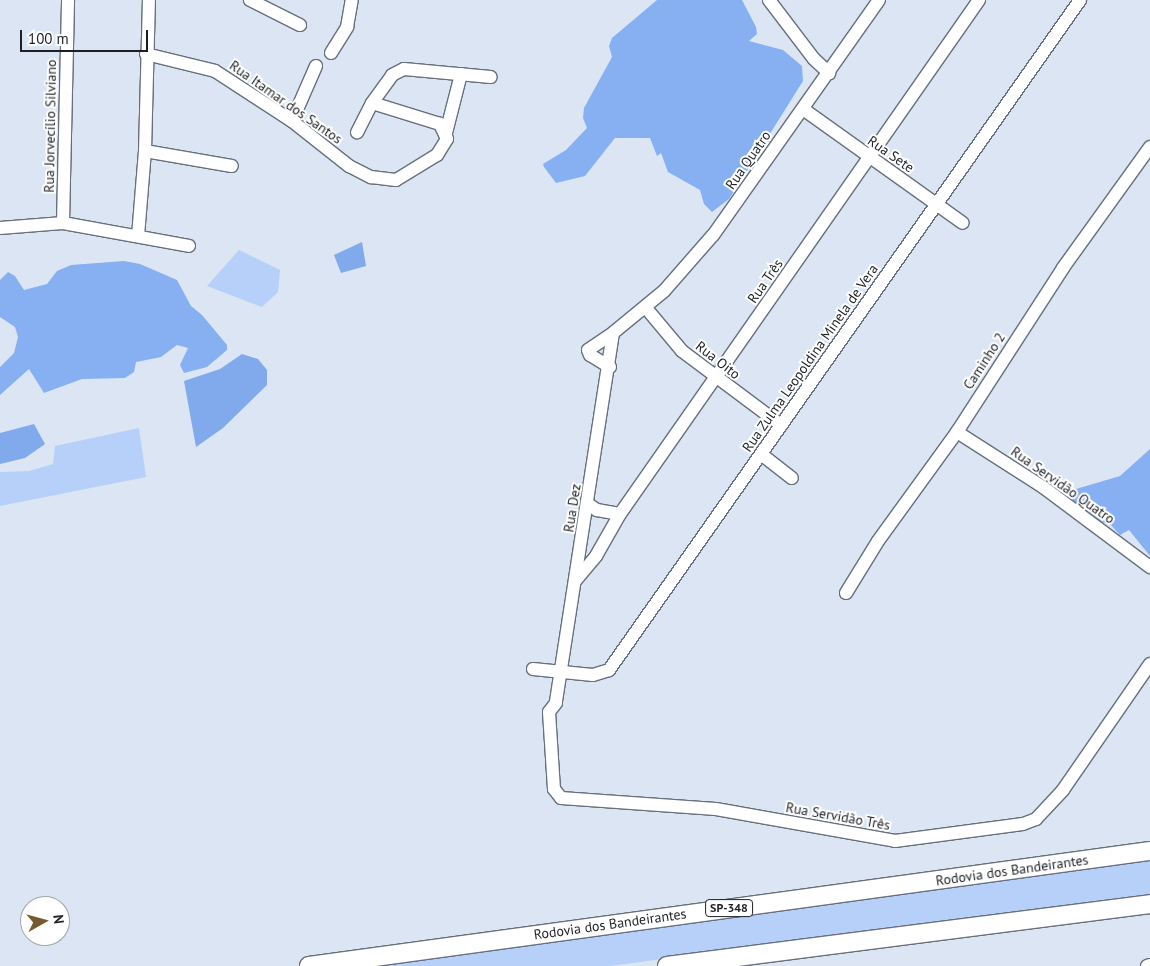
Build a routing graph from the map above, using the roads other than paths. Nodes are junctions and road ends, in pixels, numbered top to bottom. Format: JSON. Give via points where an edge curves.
{"nodes":[{"id":1,"x":68,"y":0,"type":"edge"},
{"id":2,"x":149,"y":0,"type":"edge"},
{"id":3,"x":250,"y":0,"type":"edge"},
{"id":4,"x":352,"y":0,"type":"edge"},
{"id":5,"x":879,"y":0,"type":"edge"},
{"id":6,"x":979,"y":0,"type":"edge"},
{"id":7,"x":1080,"y":0,"type":"edge"},
{"id":8,"x":772,"y":1,"type":"edge"},
{"id":9,"x":300,"y":25,"type":"dead end"},
{"id":10,"x":331,"y":53,"type":"dead end"},
{"id":11,"x":146,"y":54,"type":"junction"},
{"id":12,"x":316,"y":66,"type":"dead end"},
{"id":13,"x":829,"y":73,"type":"junction"},
{"id":14,"x":461,"y":74,"type":"junction"},
{"id":15,"x":491,"y":77,"type":"dead end"},
{"id":16,"x":372,"y":103,"type":"junction"},
{"id":17,"x":803,"y":110,"type":"junction"},
{"id":18,"x":292,"y":121,"type":"junction"},
{"id":19,"x":357,"y":132,"type":"dead end"},
{"id":20,"x":446,"y":133,"type":"junction"},
{"id":21,"x":1150,"y":147,"type":"edge"},
{"id":22,"x":145,"y":151,"type":"junction"},
{"id":23,"x":869,"y":156,"type":"junction"},
{"id":24,"x":232,"y":166,"type":"dead end"},
{"id":25,"x":936,"y":204,"type":"junction"},
{"id":26,"x":963,"y":223,"type":"dead end"},
{"id":27,"x":63,"y":224,"type":"junction"},
{"id":28,"x":0,"y":228,"type":"edge"},
{"id":29,"x":138,"y":236,"type":"junction"},
{"id":30,"x":189,"y":246,"type":"dead end"},
{"id":31,"x":646,"y":308,"type":"junction"},
{"id":32,"x":613,"y":333,"type":"junction"},
{"id":33,"x":610,"y":367,"type":"junction"},
{"id":34,"x":714,"y":378,"type":"junction"},
{"id":35,"x":781,"y":425,"type":"junction"},
{"id":36,"x":957,"y":432,"type":"junction"},
{"id":37,"x":761,"y":454,"type":"junction"},
{"id":38,"x":792,"y":478,"type":"dead end"},
{"id":39,"x":588,"y":504,"type":"junction"},
{"id":40,"x":620,"y":514,"type":"junction"},
{"id":41,"x":581,"y":540,"type":"junction"},
{"id":42,"x":603,"y":545,"type":"junction"},
{"id":43,"x":1150,"y":567,"type":"edge"},
{"id":44,"x":576,"y":580,"type":"junction"},
{"id":45,"x":846,"y":593,"type":"dead end"},
{"id":46,"x":1150,"y":664,"type":"edge"},
{"id":47,"x":533,"y":669,"type":"dead end"},
{"id":48,"x":561,"y":672,"type":"junction"},
{"id":49,"x":561,"y":798,"type":"joint"},
{"id":50,"x":1150,"y":851,"type":"edge"},
{"id":51,"x":1150,"y":904,"type":"edge"},
{"id":52,"x":309,"y":966,"type":"edge"},
{"id":53,"x":668,"y":966,"type":"edge"}],
"edges":[{"from":1,"to":27,"type":"street","name":"Rua Jorvecílio Silviano"},
{"from":2,"to":11,"type":"street"},
{"from":3,"to":9,"type":"street"},
{"from":4,"to":10,"type":"street","via":[[347,27]]},
{"from":5,"to":13,"type":"street","name":"Rua Quatro"},
{"from":6,"to":23,"type":"street","name":"Rua Três"},
{"from":7,"to":25,"type":"street","name":"Rua Zulma Leopoldina Minela de Vera"},
{"from":8,"to":13,"type":"street"},
{"from":11,"to":18,"type":"street","name":"Rua Itamar dos Santos","via":[[215,71]]},
{"from":11,"to":22,"type":"street"},
{"from":12,"to":18,"type":"street"},
{"from":13,"to":17,"type":"street","name":"Rua Quatro"},
{"from":14,"to":15,"type":"street"},
{"from":14,"to":16,"type":"street","via":[[404,69],[392,75]]},
{"from":14,"to":20,"type":"street","name":"Rua Itamar dos Santos"},
{"from":16,"to":19,"type":"street"},
{"from":16,"to":20,"type":"street","via":[[440,124]]},
{"from":17,"to":23,"type":"street","name":"Rua Sete"},
{"from":17,"to":31,"type":"street","name":"Rua Quatro","via":[[713,235]]},
{"from":18,"to":20,"type":"street","name":"Rua Itamar dos Santos","via":[[349,166],[370,177],[396,180],[437,155],[445,145]]},
{"from":21,"to":36,"type":"street","name":"Caminho 2","via":[[1062,268]]},
{"from":22,"to":24,"type":"street"},
{"from":22,"to":29,"type":"street"},
{"from":23,"to":25,"type":"street","name":"Rua Sete"},
{"from":23,"to":34,"type":"street","name":"Rua Três"},
{"from":25,"to":26,"type":"street","name":"Rua Sete"},
{"from":25,"to":35,"type":"street","name":"Rua Zulma Leopoldina Minela de Vera"},
{"from":27,"to":28,"type":"street"},
{"from":27,"to":29,"type":"street"},
{"from":29,"to":30,"type":"street"},
{"from":31,"to":32,"type":"street","name":"Rua Quatro"},
{"from":31,"to":34,"type":"street","name":"Rua Oito","via":[[682,351]]},
{"from":32,"to":33,"type":"street","name":"Rua Dez"},
{"from":32,"to":33,"type":"street","via":[[588,350],[590,355]]},
{"from":33,"to":39,"type":"street","name":"Rua Dez"},
{"from":34,"to":35,"type":"street","name":"Rua Oito"},
{"from":34,"to":40,"type":"street","name":"Rua Três"},
{"from":35,"to":37,"type":"street","name":"Rua Zulma Leopoldina Minela de Vera"},
{"from":36,"to":43,"type":"street","name":"Rua Servidão Quatro","via":[[1043,487]]},
{"from":36,"to":45,"type":"street","name":"Caminho 2"},
{"from":37,"to":38,"type":"street"},
{"from":37,"to":48,"type":"street","name":"Rua Zulma Leopoldina Minela de Vera","via":[[609,670],[601,675]]},
{"from":39,"to":40,"type":"street","via":[[597,510]]},
{"from":39,"to":41,"type":"street","name":"Rua Dez"},
{"from":40,"to":42,"type":"street","name":"Rua Três"},
{"from":41,"to":42,"type":"street"},
{"from":41,"to":44,"type":"street","name":"Rua Dez"},
{"from":42,"to":44,"type":"street","name":"Rua Três"},
{"from":44,"to":48,"type":"street","name":"Rua Dez"},
{"from":46,"to":49,"type":"street","name":"Rua Servidão Três","via":[[1062,790],[1036,819],[1023,824],[895,841],[716,809]]},
{"from":47,"to":48,"type":"street","name":"Rua Zulma Leopoldina Minela de Vera"},
{"from":48,"to":49,"type":"street","name":"Rua Dez","via":[[556,703],[550,709],[549,721],[552,782]]},
{"from":50,"to":52,"type":"highway","name":"Rodovia dos Bandeirantes","number":"SP-348"},
{"from":51,"to":53,"type":"highway"}]}
